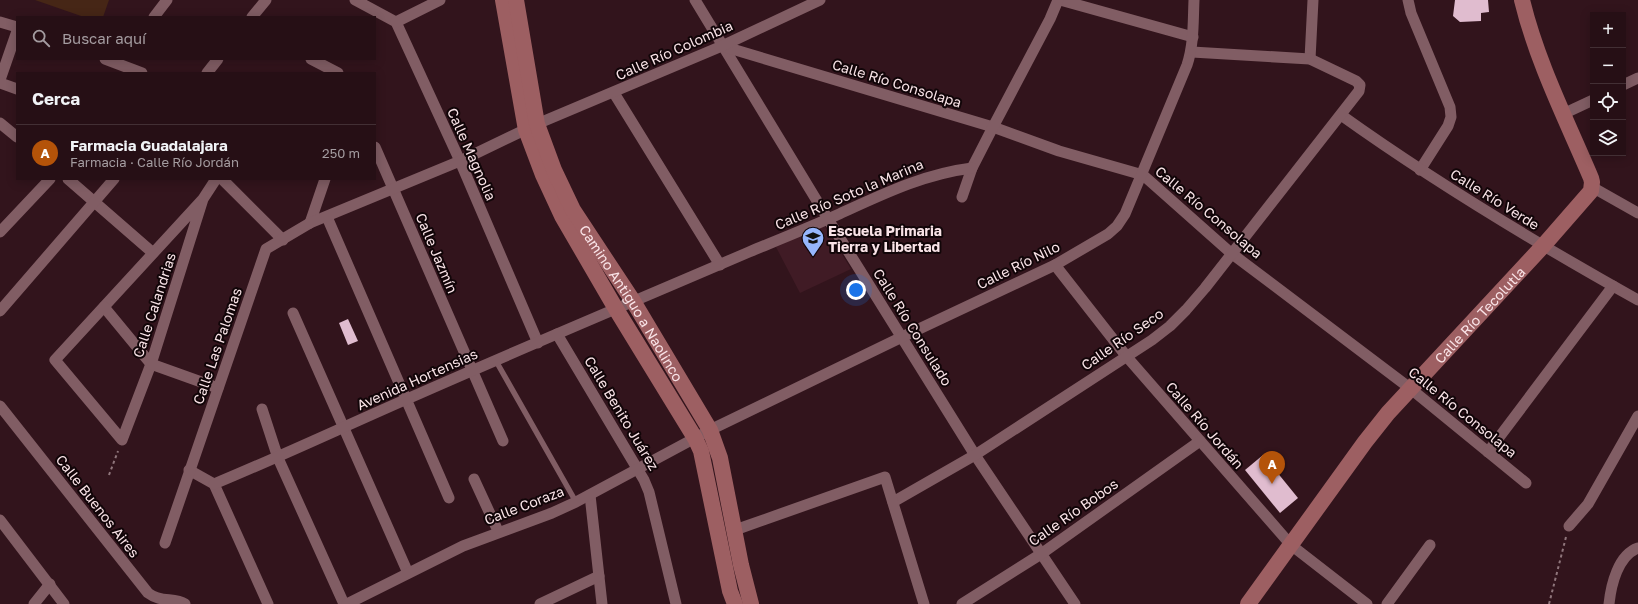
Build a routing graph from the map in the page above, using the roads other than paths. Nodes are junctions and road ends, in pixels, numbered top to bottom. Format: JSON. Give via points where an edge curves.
{"nodes":[{"id":1,"x":167,"y":0,"type":"edge"},
{"id":2,"x":266,"y":0,"type":"edge"},
{"id":3,"x":355,"y":0,"type":"edge"},
{"id":4,"x":440,"y":0,"type":"edge"},
{"id":5,"x":503,"y":0,"type":"edge"},
{"id":6,"x":516,"y":0,"type":"edge"},
{"id":7,"x":695,"y":0,"type":"edge"},
{"id":8,"x":820,"y":0,"type":"edge"},
{"id":9,"x":1059,"y":0,"type":"edge"},
{"id":10,"x":1194,"y":0,"type":"edge"},
{"id":11,"x":1313,"y":0,"type":"edge"},
{"id":12,"x":1408,"y":0,"type":"edge"},
{"id":13,"x":1522,"y":0,"type":"edge"},
{"id":14,"x":155,"y":16,"type":"edge"},
{"id":15,"x":253,"y":16,"type":"edge"},
{"id":16,"x":0,"y":22,"type":"edge"},
{"id":17,"x":396,"y":22,"type":"junction"},
{"id":18,"x":16,"y":27,"type":"edge"},
{"id":19,"x":16,"y":34,"type":"edge"},
{"id":20,"x":1193,"y":37,"type":"junction"},
{"id":21,"x":722,"y":46,"type":"junction"},
{"id":22,"x":1192,"y":52,"type":"junction"},
{"id":23,"x":1310,"y":59,"type":"junction"},
{"id":24,"x":108,"y":60,"type":"edge"},
{"id":25,"x":217,"y":60,"type":"edge"},
{"id":26,"x":313,"y":60,"type":"edge"},
{"id":27,"x":126,"y":66,"type":"edge"},
{"id":28,"x":140,"y":72,"type":"edge"},
{"id":29,"x":208,"y":72,"type":"edge"},
{"id":30,"x":336,"y":72,"type":"edge"},
{"id":31,"x":1638,"y":78,"type":"edge"},
{"id":32,"x":0,"y":82,"type":"edge"},
{"id":33,"x":1626,"y":84,"type":"edge"},
{"id":34,"x":16,"y":88,"type":"edge"},
{"id":35,"x":614,"y":92,"type":"junction"},
{"id":36,"x":1590,"y":101,"type":"edge"},
{"id":37,"x":1563,"y":114,"type":"junction"},
{"id":38,"x":1341,"y":115,"type":"junction"},
{"id":39,"x":0,"y":123,"type":"edge"},
{"id":40,"x":532,"y":127,"type":"junction"},
{"id":41,"x":993,"y":127,"type":"junction"},
{"id":42,"x":16,"y":136,"type":"edge"},
{"id":43,"x":376,"y":148,"type":"edge"},
{"id":44,"x":460,"y":162,"type":"junction"},
{"id":45,"x":972,"y":168,"type":"junction"},
{"id":46,"x":1420,"y":170,"type":"junction"},
{"id":47,"x":1142,"y":175,"type":"junction"},
{"id":48,"x":49,"y":180,"type":"edge"},
{"id":49,"x":69,"y":180,"type":"edge"},
{"id":50,"x":113,"y":180,"type":"edge"},
{"id":51,"x":215,"y":180,"type":"edge"},
{"id":52,"x":223,"y":180,"type":"edge"},
{"id":53,"x":325,"y":180,"type":"edge"},
{"id":54,"x":1592,"y":187,"type":"junction"},
{"id":55,"x":394,"y":190,"type":"junction"},
{"id":56,"x":962,"y":196,"type":"dead end"},
{"id":57,"x":204,"y":199,"type":"junction"},
{"id":58,"x":94,"y":202,"type":"junction"},
{"id":59,"x":1638,"y":213,"type":"edge"},
{"id":60,"x":327,"y":217,"type":"junction"},
{"id":61,"x":828,"y":219,"type":"junction"},
{"id":62,"x":310,"y":223,"type":"junction"},
{"id":63,"x":0,"y":232,"type":"edge"},
{"id":64,"x":283,"y":240,"type":"junction"},
{"id":65,"x":1543,"y":246,"type":"junction"},
{"id":66,"x":153,"y":253,"type":"junction"},
{"id":67,"x":1232,"y":253,"type":"junction"},
{"id":68,"x":720,"y":265,"type":"junction"},
{"id":69,"x":1055,"y":265,"type":"junction"},
{"id":70,"x":1614,"y":286,"type":"junction"},
{"id":71,"x":1638,"y":300,"type":"edge"},
{"id":72,"x":633,"y":301,"type":"junction"},
{"id":73,"x":104,"y":306,"type":"junction"},
{"id":74,"x":616,"y":309,"type":"junction"},
{"id":75,"x":0,"y":311,"type":"edge"},
{"id":76,"x":293,"y":313,"type":"dead end"},
{"id":77,"x":557,"y":334,"type":"junction"},
{"id":78,"x":902,"y":336,"type":"junction"},
{"id":79,"x":538,"y":342,"type":"junction"},
{"id":80,"x":1127,"y":357,"type":"junction"},
{"id":81,"x":496,"y":360,"type":"junction"},
{"id":82,"x":151,"y":364,"type":"junction"},
{"id":83,"x":472,"y":371,"type":"junction"},
{"id":84,"x":218,"y":388,"type":"junction"},
{"id":85,"x":1411,"y":389,"type":"junction"},
{"id":86,"x":407,"y":399,"type":"junction"},
{"id":87,"x":0,"y":406,"type":"edge"},
{"id":88,"x":262,"y":410,"type":"dead end"},
{"id":89,"x":1638,"y":416,"type":"edge"},
{"id":90,"x":344,"y":428,"type":"junction"},
{"id":91,"x":710,"y":430,"type":"junction"},
{"id":92,"x":695,"y":438,"type":"junction"},
{"id":93,"x":503,"y":441,"type":"dead end"},
{"id":94,"x":1200,"y":441,"type":"junction"},
{"id":95,"x":1488,"y":452,"type":"junction"},
{"id":96,"x":975,"y":455,"type":"junction"},
{"id":97,"x":278,"y":458,"type":"junction"},
{"id":98,"x":638,"y":468,"type":"junction"},
{"id":99,"x":189,"y":470,"type":"junction"},
{"id":100,"x":474,"y":479,"type":"dead end"},
{"id":101,"x":1526,"y":483,"type":"dead end"},
{"id":102,"x":214,"y":484,"type":"junction"},
{"id":103,"x":590,"y":495,"type":"junction"},
{"id":104,"x":449,"y":498,"type":"dead end"},
{"id":105,"x":576,"y":502,"type":"junction"},
{"id":106,"x":893,"y":502,"type":"junction"},
{"id":107,"x":0,"y":520,"type":"edge"},
{"id":108,"x":1569,"y":526,"type":"road end"},
{"id":109,"x":735,"y":530,"type":"junction"},
{"id":110,"x":498,"y":532,"type":"junction"},
{"id":111,"x":165,"y":543,"type":"dead end"},
{"id":112,"x":1291,"y":545,"type":"junction"},
{"id":113,"x":1430,"y":545,"type":"dead end"},
{"id":114,"x":1638,"y":548,"type":"edge"},
{"id":115,"x":1041,"y":554,"type":"junction"},
{"id":116,"x":408,"y":573,"type":"junction"},
{"id":117,"x":599,"y":576,"type":"junction"},
{"id":118,"x":50,"y":584,"type":"junction"},
{"id":119,"x":34,"y":604,"type":"edge"},
{"id":120,"x":64,"y":604,"type":"edge"},
{"id":121,"x":185,"y":604,"type":"edge"},
{"id":122,"x":268,"y":604,"type":"edge"},
{"id":123,"x":344,"y":604,"type":"edge"},
{"id":124,"x":347,"y":604,"type":"edge"},
{"id":125,"x":540,"y":604,"type":"edge"},
{"id":126,"x":602,"y":604,"type":"edge"},
{"id":127,"x":676,"y":604,"type":"edge"},
{"id":128,"x":735,"y":604,"type":"edge"},
{"id":129,"x":751,"y":604,"type":"edge"},
{"id":130,"x":924,"y":604,"type":"edge"},
{"id":131,"x":962,"y":604,"type":"edge"},
{"id":132,"x":1075,"y":604,"type":"edge"},
{"id":133,"x":1248,"y":604,"type":"edge"},
{"id":134,"x":1367,"y":604,"type":"edge"},
{"id":135,"x":1387,"y":604,"type":"edge"},
{"id":136,"x":1609,"y":604,"type":"edge"}],
"edges":[{"from":1,"to":14,"type":"street"},
{"from":2,"to":15,"type":"street"},
{"from":3,"to":17,"type":"street"},
{"from":4,"to":17,"type":"street"},
{"from":5,"to":40,"type":"main road","name":"Camino Antiguo a Naolinco"},
{"from":6,"to":40,"type":"main road","name":"Camino Antiguo a Naolinco"},
{"from":7,"to":21,"type":"street","name":"Calle Río Consulado"},
{"from":8,"to":21,"type":"street","name":"Calle Río Colombia"},
{"from":9,"to":20,"type":"street"},
{"from":9,"to":41,"type":"street"},
{"from":10,"to":20,"type":"street","name":"Calle Río Nilo"},
{"from":11,"to":23,"type":"street"},
{"from":12,"to":46,"type":"street","via":[[1450,107],[1451,117]]},
{"from":13,"to":37,"type":"main road","via":[[1539,59]]},
{"from":16,"to":18,"type":"street"},
{"from":17,"to":44,"type":"street","name":"Calle Magnolia"},
{"from":19,"to":32,"type":"street"},
{"from":20,"to":22,"type":"street","name":"Calle Río Nilo"},
{"from":21,"to":35,"type":"street","name":"Calle Río Colombia"},
{"from":21,"to":41,"type":"street","name":"Calle Río Consolapa"},
{"from":21,"to":61,"type":"street","name":"Calle Río Consulado"},
{"from":22,"to":23,"type":"street"},
{"from":22,"to":47,"type":"street","name":"Calle Río Nilo"},
{"from":23,"to":38,"type":"street","name":"Calle Río Seco","via":[[1360,85],[1359,91]]},
{"from":24,"to":27,"type":"street"},
{"from":25,"to":29,"type":"street"},
{"from":26,"to":30,"type":"street"},
{"from":27,"to":28,"type":"street"},
{"from":31,"to":33,"type":"street"},
{"from":32,"to":34,"type":"street"},
{"from":35,"to":40,"type":"street","name":"Calle Río Colombia"},
{"from":35,"to":68,"type":"street"},
{"from":36,"to":37,"type":"street"},
{"from":37,"to":54,"type":"main road","via":[[1591,178]]},
{"from":38,"to":46,"type":"street","name":"Calle Río Verde"},
{"from":38,"to":67,"type":"street","name":"Calle Río Seco"},
{"from":39,"to":42,"type":"street"},
{"from":40,"to":44,"type":"street","name":"Calle Río Colombia"},
{"from":40,"to":72,"type":"main road","name":"Camino Antiguo a Naolinco","via":[[573,210]]},
{"from":40,"to":74,"type":"main road","name":"Camino Antiguo a Naolinco","via":[[542,175],[562,216]]},
{"from":41,"to":45,"type":"street"},
{"from":41,"to":47,"type":"street","name":"Calle Río Consolapa","via":[[1059,151]]},
{"from":43,"to":55,"type":"street","name":"Calle Jazmín"},
{"from":44,"to":55,"type":"street","name":"Calle Río Colombia"},
{"from":44,"to":79,"type":"street","name":"Calle Magnolia"},
{"from":45,"to":56,"type":"street"},
{"from":45,"to":61,"type":"street","name":"Calle Río Soto la Marina","via":[[926,177]]},
{"from":46,"to":65,"type":"street","name":"Calle Río Verde"},
{"from":47,"to":67,"type":"street","name":"Calle Río Consolapa"},
{"from":47,"to":69,"type":"street","name":"Calle Río Nilo","via":[[1118,226]]},
{"from":48,"to":63,"type":"street"},
{"from":49,"to":58,"type":"street"},
{"from":50,"to":58,"type":"street"},
{"from":51,"to":57,"type":"street","name":"Calle Calandrias"},
{"from":52,"to":64,"type":"street"},
{"from":53,"to":62,"type":"street"},
{"from":54,"to":59,"type":"street"},
{"from":54,"to":65,"type":"main road","name":"Calle Río Tecolutla"},
{"from":55,"to":60,"type":"street","name":"Calle Las Palomas"},
{"from":55,"to":83,"type":"street","name":"Calle Jazmín"},
{"from":57,"to":66,"type":"street"},
{"from":57,"to":82,"type":"street","name":"Calle Calandrias"},
{"from":58,"to":66,"type":"street"},
{"from":58,"to":75,"type":"street"},
{"from":60,"to":62,"type":"street","name":"Calle Las Palomas"},
{"from":60,"to":86,"type":"street"},
{"from":61,"to":68,"type":"street","name":"Calle Río Soto la Marina"},
{"from":61,"to":78,"type":"street","name":"Calle Río Consulado"},
{"from":62,"to":64,"type":"street","name":"Calle Las Palomas"},
{"from":64,"to":84,"type":"street","name":"Calle Las Palomas","via":[[266,249]]},
{"from":65,"to":70,"type":"street","name":"Calle Río Verde"},
{"from":65,"to":85,"type":"main road","name":"Calle Río Tecolutla"},
{"from":66,"to":73,"type":"street"},
{"from":67,"to":80,"type":"street","name":"Calle Río Seco","via":[[1170,326]]},
{"from":67,"to":85,"type":"street","name":"Calle Río Consolapa"},
{"from":68,"to":72,"type":"street","name":"Calle Río Soto la Marina"},
{"from":69,"to":78,"type":"street","name":"Calle Río Nilo"},
{"from":69,"to":80,"type":"street","name":"Calle Río Jordán"},
{"from":70,"to":71,"type":"street","name":"Calle Río Verde"},
{"from":70,"to":95,"type":"street"},
{"from":72,"to":74,"type":"street","name":"Avenida Hortensias"},
{"from":72,"to":91,"type":"main road","name":"Camino Antiguo a Naolinco"},
{"from":73,"to":82,"type":"street"},
{"from":73,"to":82,"type":"street","name":"Calle Calandrias","via":[[55,360],[122,440]]},
{"from":74,"to":77,"type":"street","name":"Avenida Hortensias"},
{"from":74,"to":92,"type":"main road","name":"Camino Antiguo a Naolinco"},
{"from":76,"to":90,"type":"street"},
{"from":77,"to":79,"type":"street","name":"Avenida Hortensias"},
{"from":77,"to":98,"type":"street","name":"Calle Benito Juárez"},
{"from":78,"to":91,"type":"street","name":"Calle Río Nilo"},
{"from":78,"to":96,"type":"street","name":"Calle Río Consulado"},
{"from":79,"to":81,"type":"street","name":"Avenida Hortensias"},
{"from":80,"to":94,"type":"street","name":"Calle Río Jordán"},
{"from":80,"to":96,"type":"street","name":"Calle Río Seco"},
{"from":81,"to":83,"type":"street","name":"Avenida Hortensias"},
{"from":81,"to":105,"type":"lane"},
{"from":82,"to":84,"type":"street"},
{"from":83,"to":86,"type":"street","name":"Avenida Hortensias"},
{"from":83,"to":93,"type":"street","name":"Calle Jazmín"},
{"from":84,"to":99,"type":"street","name":"Calle Las Palomas"},
{"from":85,"to":95,"type":"street","name":"Calle Río Consolapa"},
{"from":85,"to":112,"type":"main road","name":"Calle Río Tecolutla","via":[[1364,442]]},
{"from":86,"to":90,"type":"street","name":"Avenida Hortensias"},
{"from":86,"to":104,"type":"street"},
{"from":87,"to":121,"type":"street","name":"Calle Buenos Aires","via":[[148,593],[154,598]]},
{"from":88,"to":97,"type":"street"},
{"from":89,"to":108,"type":"street","via":[[1588,504]]},
{"from":90,"to":97,"type":"street","name":"Avenida Hortensias"},
{"from":90,"to":116,"type":"street"},
{"from":91,"to":92,"type":"street","name":"Calle Coraza"},
{"from":91,"to":109,"type":"main road","name":"Camino Antiguo a Naolinco","via":[[720,458]]},
{"from":92,"to":98,"type":"street","name":"Calle Coraza"},
{"from":92,"to":128,"type":"main road","name":"Camino Antiguo a Naolinco","via":[[705,465],[722,554]]},
{"from":94,"to":112,"type":"street","name":"Calle Río Jordán"},
{"from":94,"to":115,"type":"street","name":"Calle Río Bobos"},
{"from":95,"to":101,"type":"street","name":"Calle Río Consolapa"},
{"from":96,"to":106,"type":"street","name":"Calle Río Seco"},
{"from":96,"to":115,"type":"street","name":"Calle Río Consulado"},
{"from":97,"to":102,"type":"street","name":"Avenida Hortensias"},
{"from":97,"to":123,"type":"street"},
{"from":98,"to":103,"type":"street","name":"Calle Coraza"},
{"from":98,"to":127,"type":"street","name":"Calle Benito Juárez","via":[[649,492]]},
{"from":99,"to":102,"type":"street"},
{"from":99,"to":111,"type":"street","name":"Calle Las Palomas"},
{"from":100,"to":110,"type":"street"},
{"from":102,"to":122,"type":"street"},
{"from":103,"to":105,"type":"street","name":"Calle Coraza"},
{"from":103,"to":117,"type":"street"},
{"from":105,"to":110,"type":"street","name":"Calle Coraza"},
{"from":106,"to":109,"type":"street","via":[[885,477]]},
{"from":106,"to":130,"type":"street"},
{"from":107,"to":118,"type":"street"},
{"from":109,"to":129,"type":"main road","name":"Camino Antiguo a Naolinco"},
{"from":110,"to":116,"type":"street","name":"Calle Coraza"},
{"from":112,"to":133,"type":"main road","name":"Calle Río Tecolutla"},
{"from":112,"to":134,"type":"street","name":"Calle Río Jordán"},
{"from":113,"to":135,"type":"street"},
{"from":114,"to":136,"type":"street","via":[[1627,554],[1618,567]]},
{"from":115,"to":131,"type":"street","name":"Calle Río Bobos"},
{"from":115,"to":132,"type":"street","name":"Calle Río Consulado"},
{"from":116,"to":124,"type":"street","name":"Calle Coraza"},
{"from":117,"to":125,"type":"street"},
{"from":117,"to":126,"type":"street"},
{"from":118,"to":119,"type":"street"},
{"from":118,"to":120,"type":"street"}]}
